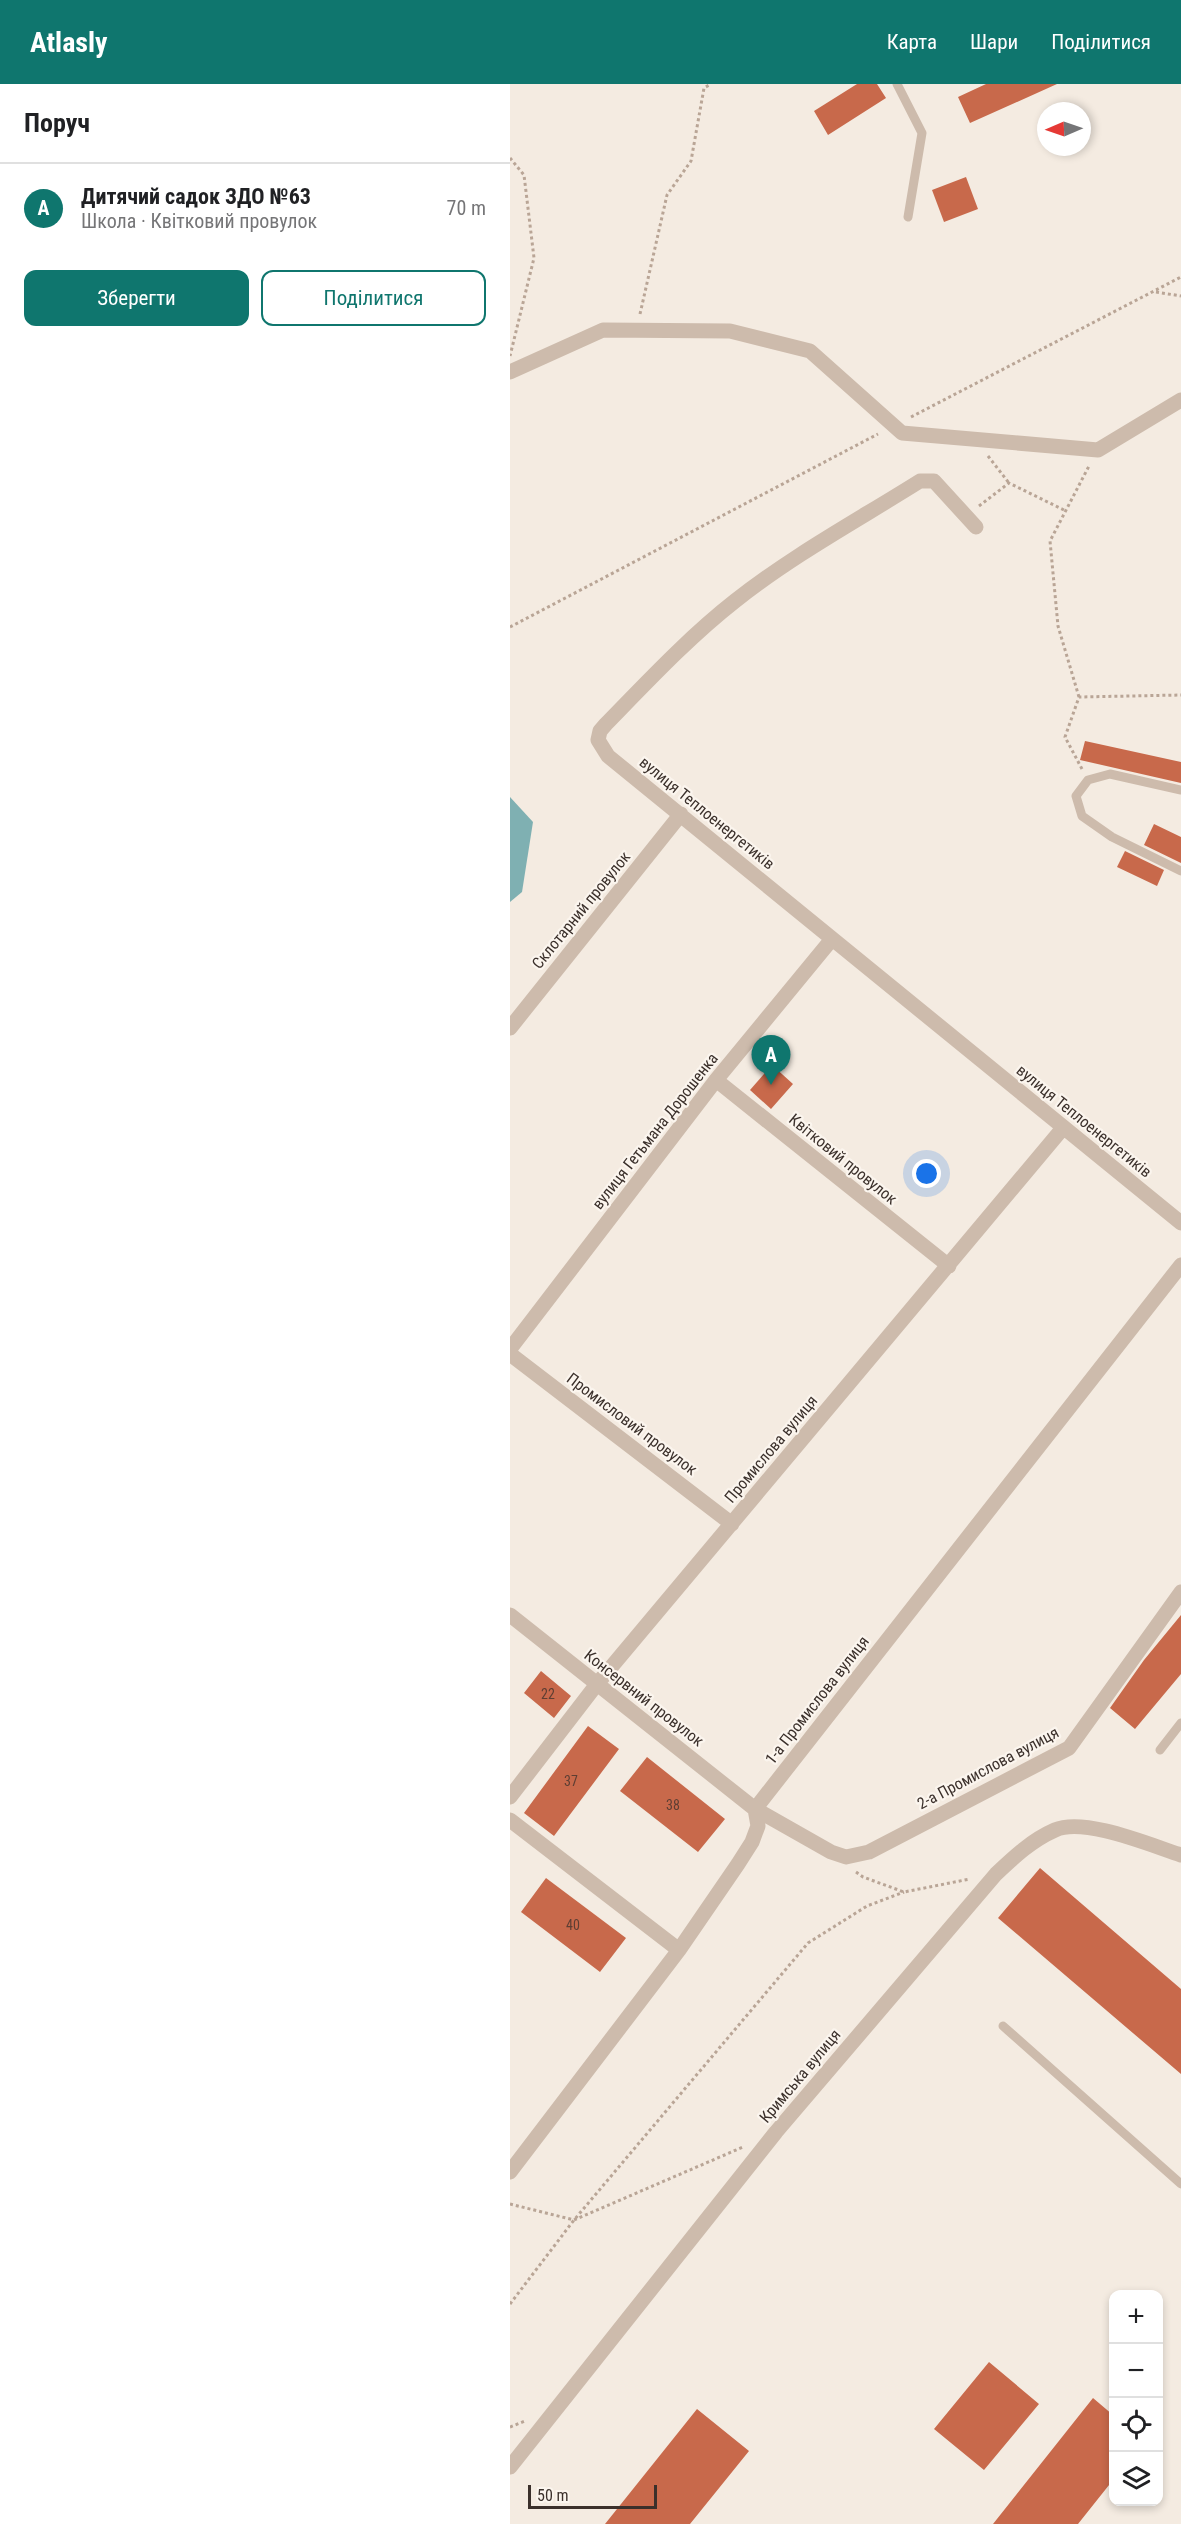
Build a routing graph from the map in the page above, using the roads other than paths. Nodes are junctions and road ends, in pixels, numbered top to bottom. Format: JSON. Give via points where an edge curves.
{"nodes":[{"id":1,"x":897,"y":84,"type":"edge"},
{"id":2,"x":908,"y":217,"type":"dead end"},
{"id":3,"x":510,"y":372,"type":"edge"},
{"id":4,"x":1181,"y":400,"type":"edge"},
{"id":5,"x":971,"y":522,"type":"road end"},
{"id":6,"x":1181,"y":790,"type":"edge"},
{"id":7,"x":681,"y":814,"type":"junction"},
{"id":8,"x":1181,"y":871,"type":"edge"},
{"id":9,"x":832,"y":939,"type":"junction"},
{"id":10,"x":510,"y":1028,"type":"edge"},
{"id":11,"x":716,"y":1080,"type":"junction"},
{"id":12,"x":1063,"y":1128,"type":"junction"},
{"id":13,"x":1181,"y":1223,"type":"edge"},
{"id":14,"x":1181,"y":1265,"type":"edge"},
{"id":15,"x":949,"y":1266,"type":"junction"},
{"id":16,"x":510,"y":1349,"type":"edge"},
{"id":17,"x":510,"y":1354,"type":"edge"},
{"id":18,"x":732,"y":1524,"type":"junction"},
{"id":19,"x":1181,"y":1592,"type":"edge"},
{"id":20,"x":510,"y":1615,"type":"edge"},
{"id":21,"x":597,"y":1684,"type":"junction"},
{"id":22,"x":1181,"y":1724,"type":"edge"},
{"id":23,"x":1160,"y":1750,"type":"dead end"},
{"id":24,"x":510,"y":1797,"type":"edge"},
{"id":25,"x":755,"y":1809,"type":"junction"},
{"id":26,"x":510,"y":1820,"type":"edge"},
{"id":27,"x":1181,"y":1855,"type":"edge"},
{"id":28,"x":678,"y":1950,"type":"junction"},
{"id":29,"x":1003,"y":2026,"type":"dead end"},
{"id":30,"x":510,"y":2172,"type":"edge"},
{"id":31,"x":1181,"y":2184,"type":"edge"},
{"id":32,"x":510,"y":2467,"type":"edge"}],
"edges":[{"from":1,"to":2,"type":"lane","via":[[922,133]]},
{"from":3,"to":4,"type":"street","via":[[603,330],[730,331],[810,351],[902,433],[1098,450]]},
{"from":5,"to":7,"type":"street","name":"вулиця Теплоенергетиків","via":[[934,481],[920,481],[782,566],[734,602],[658,670],[600,731],[598,740],[608,756]]},
{"from":6,"to":8,"type":"lane","via":[[1110,774],[1088,780],[1076,796],[1082,816],[1112,837]]},
{"from":7,"to":9,"type":"street","name":"вулиця Теплоенергетиків"},
{"from":7,"to":10,"type":"street","name":"Склотарний провулок"},
{"from":9,"to":11,"type":"street","name":"вулиця Гетьмана Дорошенка"},
{"from":9,"to":12,"type":"street","name":"вулиця Теплоенергетиків"},
{"from":11,"to":15,"type":"street","name":"Квітковий провулок"},
{"from":11,"to":16,"type":"street","name":"вулиця Гетьмана Дорошенка"},
{"from":12,"to":13,"type":"street","name":"вулиця Теплоенергетиків"},
{"from":12,"to":15,"type":"street","name":"Промислова вулиця"},
{"from":14,"to":25,"type":"street","name":"1-а Промислова вулиця"},
{"from":15,"to":18,"type":"street","name":"Промислова вулиця"},
{"from":17,"to":18,"type":"street","name":"Промисловий провулок"},
{"from":18,"to":21,"type":"street","name":"Промислова вулиця"},
{"from":19,"to":25,"type":"street","name":"2-а Промислова вулиця","via":[[1069,1748],[869,1852],[846,1857],[831,1852]]},
{"from":20,"to":21,"type":"street","name":"Консервний провулок"},
{"from":21,"to":24,"type":"street","name":"Промислова вулиця"},
{"from":21,"to":25,"type":"street","name":"Консервний провулок"},
{"from":22,"to":23,"type":"lane"},
{"from":25,"to":28,"type":"street","via":[[758,1826],[752,1842]]},
{"from":26,"to":28,"type":"street"},
{"from":27,"to":32,"type":"street","name":"Кримська вулиця","via":[[1085,1825],[1057,1828],[1029,1844],[996,1874],[776,2132]]},
{"from":28,"to":30,"type":"street"},
{"from":29,"to":31,"type":"lane"}]}
